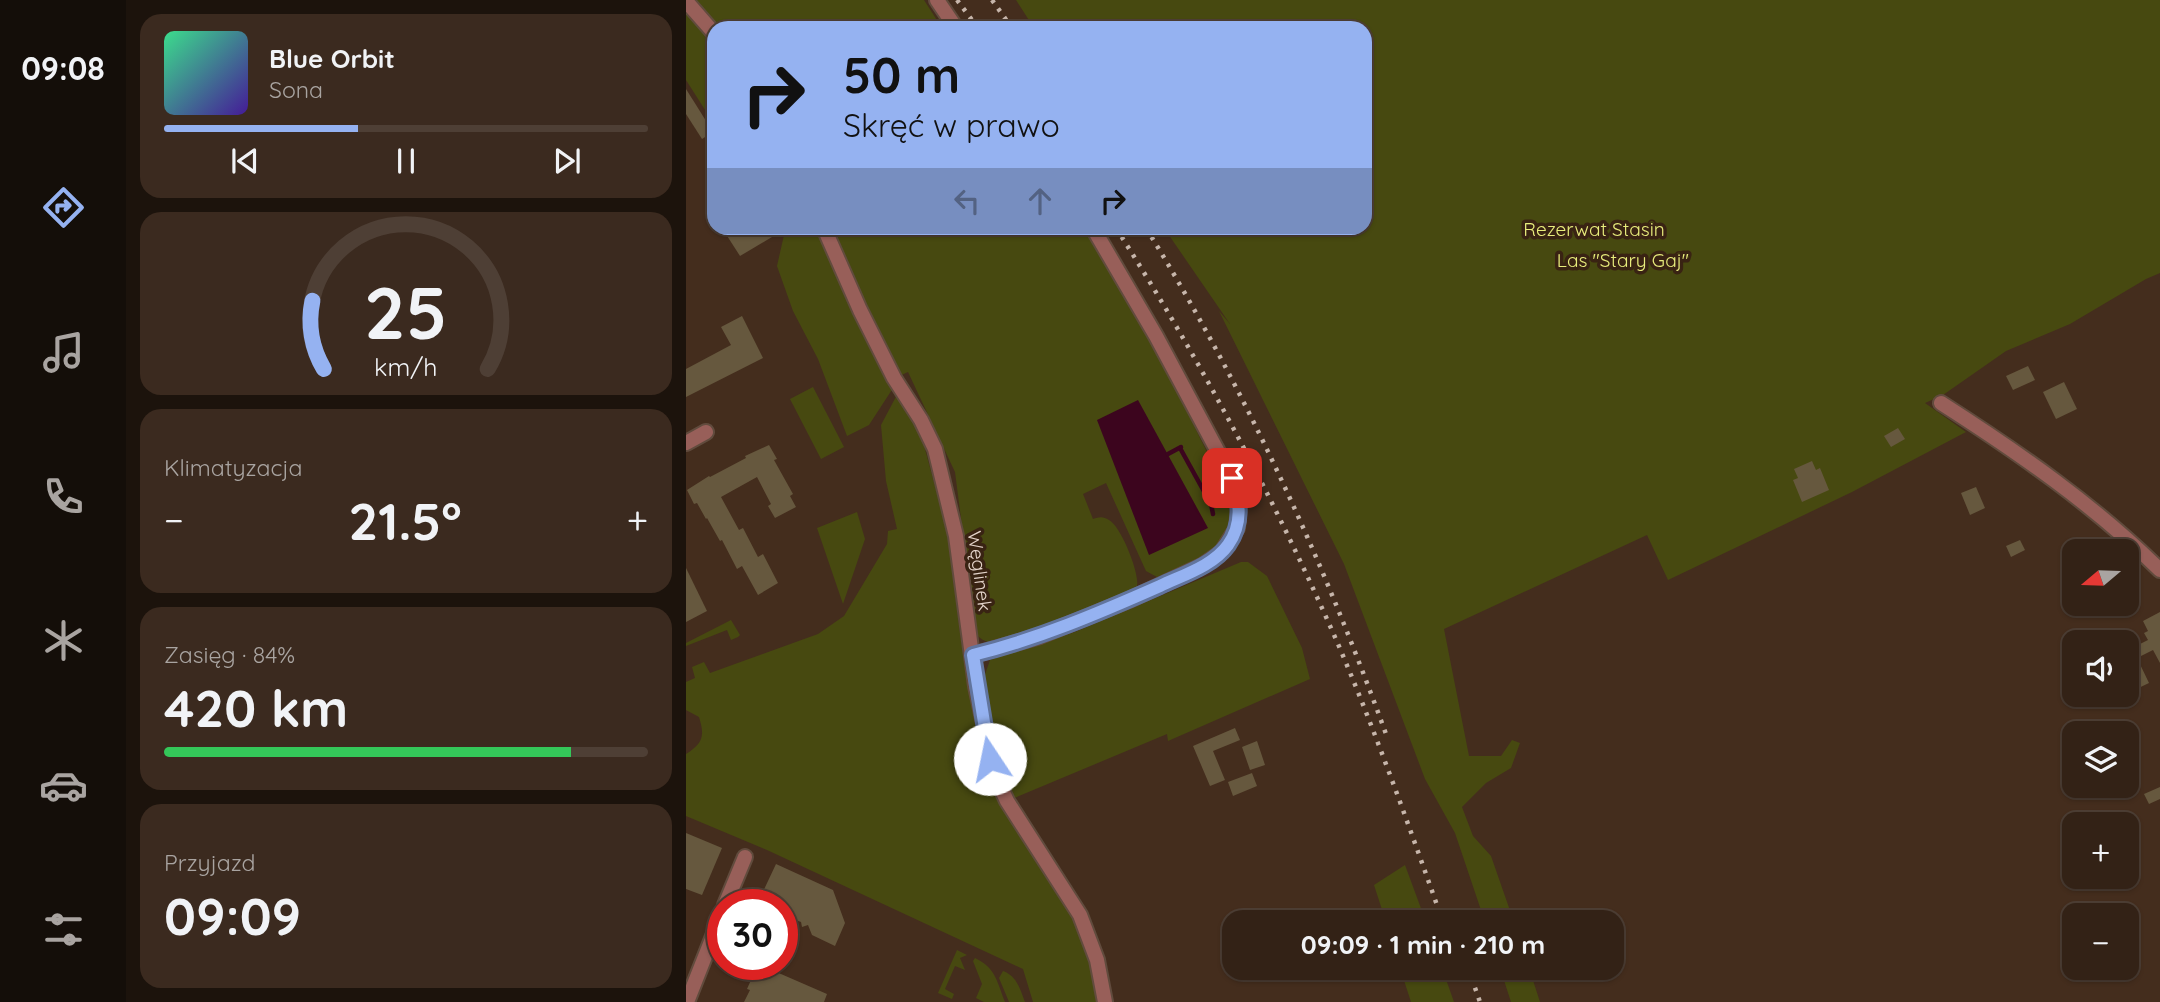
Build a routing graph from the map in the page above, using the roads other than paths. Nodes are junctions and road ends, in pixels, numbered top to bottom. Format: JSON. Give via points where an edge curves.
{"nodes":[{"id":1,"x":937,"y":0,"type":"edge"},
{"id":2,"x":686,"y":1,"type":"edge"},
{"id":3,"x":951,"y":21,"type":"edge"},
{"id":4,"x":707,"y":25,"type":"edge"},
{"id":5,"x":827,"y":235,"type":"edge"},
{"id":6,"x":1097,"y":235,"type":"edge"},
{"id":7,"x":1941,"y":403,"type":"dead end"},
{"id":8,"x":706,"y":432,"type":"dead end"},
{"id":9,"x":686,"y":443,"type":"edge"},
{"id":10,"x":2160,"y":570,"type":"edge"},
{"id":11,"x":973,"y":655,"type":"junction"},
{"id":12,"x":745,"y":857,"type":"dead end"},
{"id":13,"x":732,"y":889,"type":"edge"},
{"id":14,"x":707,"y":951,"type":"edge"},
{"id":15,"x":687,"y":1002,"type":"edge"},
{"id":16,"x":1105,"y":1002,"type":"edge"}],
"edges":[{"from":1,"to":3,"type":"street"},
{"from":2,"to":4,"type":"street"},
{"from":5,"to":11,"type":"street","name":"Węglinek","via":[[894,378],[935,449],[956,536]]},
{"from":6,"to":11,"type":"street","via":[[1232,478],[1239,506],[1237,528],[1222,552],[1202,566],[1040,636]]},
{"from":7,"to":10,"type":"street","via":[[2084,502]]},
{"from":8,"to":9,"type":"street"},
{"from":11,"to":16,"type":"street","name":"Węglinek","via":[[990,759],[999,786],[1080,915],[1097,960]]},
{"from":12,"to":13,"type":"street"},
{"from":14,"to":15,"type":"street"}]}
